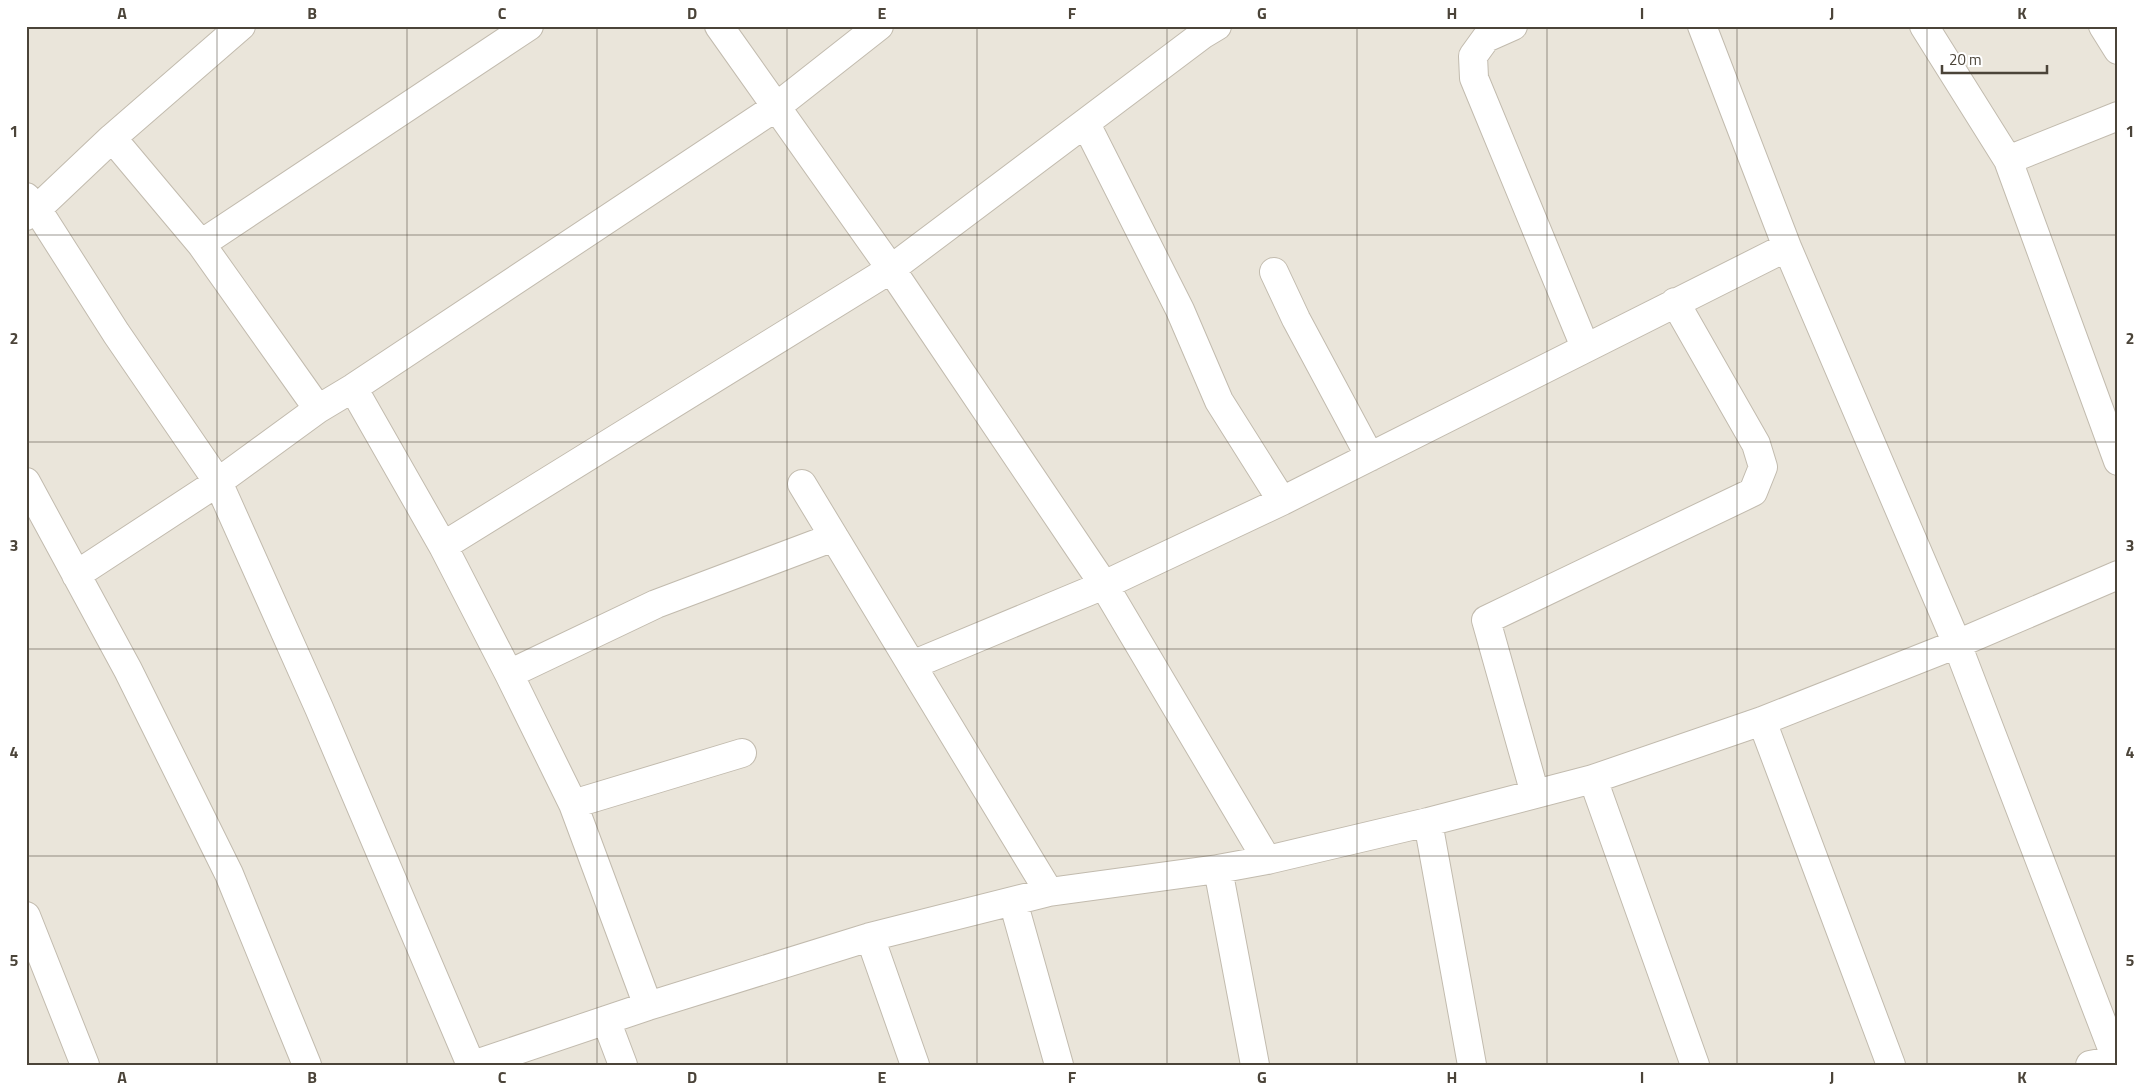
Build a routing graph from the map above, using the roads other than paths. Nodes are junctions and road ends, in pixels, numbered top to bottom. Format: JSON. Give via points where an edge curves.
{"nodes":[{"id":1,"x":241,"y":26,"type":"edge"},
{"id":2,"x":529,"y":26,"type":"edge"},
{"id":3,"x":719,"y":26,"type":"edge"},
{"id":4,"x":879,"y":26,"type":"edge"},
{"id":5,"x":1513,"y":26,"type":"edge"},
{"id":6,"x":1702,"y":26,"type":"edge"},
{"id":7,"x":1924,"y":26,"type":"edge"},
{"id":8,"x":2102,"y":26,"type":"edge"},
{"id":9,"x":1206,"y":29,"type":"edge"},
{"id":10,"x":2118,"y":50,"type":"edge"},
{"id":11,"x":776,"y":107,"type":"junction"},
{"id":12,"x":2118,"y":116,"type":"edge"},
{"id":13,"x":1086,"y":124,"type":"junction"},
{"id":14,"x":112,"y":138,"type":"junction"},
{"id":15,"x":2008,"y":160,"type":"junction"},
{"id":16,"x":30,"y":207,"type":"edge"},
{"id":17,"x":201,"y":244,"type":"junction"},
{"id":18,"x":1788,"y":247,"type":"junction"},
{"id":19,"x":891,"y":269,"type":"junction"},
{"id":20,"x":1274,"y":272,"type":"dead end"},
{"id":21,"x":1675,"y":302,"type":"junction"},
{"id":22,"x":1586,"y":347,"type":"junction"},
{"id":23,"x":353,"y":388,"type":"junction"},
{"id":24,"x":318,"y":408,"type":"junction"},
{"id":25,"x":1370,"y":457,"type":"junction"},
{"id":26,"x":2118,"y":461,"type":"edge"},
{"id":27,"x":26,"y":482,"type":"edge"},
{"id":28,"x":218,"y":482,"type":"junction"},
{"id":29,"x":802,"y":484,"type":"dead end"},
{"id":30,"x":1282,"y":501,"type":"junction"},
{"id":31,"x":834,"y":537,"type":"junction"},
{"id":32,"x":443,"y":546,"type":"junction"},
{"id":33,"x":76,"y":575,"type":"junction"},
{"id":34,"x":2118,"y":575,"type":"edge"},
{"id":35,"x":1104,"y":585,"type":"junction"},
{"id":36,"x":1957,"y":644,"type":"junction"},
{"id":37,"x":912,"y":666,"type":"junction"},
{"id":38,"x":509,"y":674,"type":"junction"},
{"id":39,"x":1762,"y":721,"type":"junction"},
{"id":40,"x":742,"y":753,"type":"dead end"},
{"id":41,"x":1594,"y":779,"type":"junction"},
{"id":42,"x":1535,"y":794,"type":"junction"},
{"id":43,"x":573,"y":804,"type":"junction"},
{"id":44,"x":1428,"y":822,"type":"junction"},
{"id":45,"x":1267,"y":860,"type":"junction"},
{"id":46,"x":1218,"y":869,"type":"junction"},
{"id":47,"x":1049,"y":892,"type":"junction"},
{"id":48,"x":1013,"y":901,"type":"junction"},
{"id":49,"x":26,"y":916,"type":"edge"},
{"id":50,"x":870,"y":937,"type":"junction"},
{"id":51,"x":648,"y":1006,"type":"junction"},
{"id":52,"x":606,"y":1020,"type":"junction"},
{"id":53,"x":2108,"y":1063,"type":"edge"},
{"id":54,"x":85,"y":1065,"type":"edge"},
{"id":55,"x":307,"y":1065,"type":"edge"},
{"id":56,"x":472,"y":1065,"type":"edge"},
{"id":57,"x":623,"y":1065,"type":"edge"},
{"id":58,"x":915,"y":1065,"type":"edge"},
{"id":59,"x":1059,"y":1065,"type":"edge"},
{"id":60,"x":1255,"y":1065,"type":"edge"},
{"id":61,"x":1472,"y":1065,"type":"edge"},
{"id":62,"x":1694,"y":1065,"type":"edge"},
{"id":63,"x":1891,"y":1065,"type":"edge"}],
"edges":[{"from":1,"to":14,"type":"street"},
{"from":2,"to":17,"type":"street"},
{"from":3,"to":11,"type":"street"},
{"from":4,"to":11,"type":"street"},
{"from":5,"to":22,"type":"street","via":[[1486,38],[1473,56],[1474,78]]},
{"from":6,"to":18,"type":"street"},
{"from":7,"to":15,"type":"street"},
{"from":8,"to":10,"type":"street"},
{"from":9,"to":13,"type":"street"},
{"from":11,"to":19,"type":"street"},
{"from":11,"to":23,"type":"street"},
{"from":12,"to":15,"type":"street"},
{"from":13,"to":19,"type":"street"},
{"from":13,"to":30,"type":"street","via":[[1180,310],[1219,401]]},
{"from":14,"to":16,"type":"street"},
{"from":14,"to":17,"type":"street"},
{"from":15,"to":26,"type":"street"},
{"from":16,"to":28,"type":"street"},
{"from":17,"to":24,"type":"street"},
{"from":18,"to":21,"type":"street"},
{"from":18,"to":36,"type":"street"},
{"from":19,"to":32,"type":"street"},
{"from":19,"to":35,"type":"street"},
{"from":20,"to":25,"type":"street"},
{"from":21,"to":22,"type":"street"},
{"from":21,"to":42,"type":"street","via":[[1756,444],[1763,467],[1753,492],[1486,620]]},
{"from":22,"to":25,"type":"street"},
{"from":23,"to":24,"type":"street"},
{"from":23,"to":32,"type":"street"},
{"from":24,"to":28,"type":"street"},
{"from":25,"to":30,"type":"street"},
{"from":27,"to":33,"type":"street"},
{"from":28,"to":33,"type":"street"},
{"from":28,"to":56,"type":"street"},
{"from":29,"to":31,"type":"street"},
{"from":30,"to":35,"type":"street"},
{"from":31,"to":37,"type":"street"},
{"from":31,"to":38,"type":"street","via":[[656,604]]},
{"from":32,"to":38,"type":"street"},
{"from":33,"to":55,"type":"street","via":[[128,670],[229,874]]},
{"from":34,"to":36,"type":"street"},
{"from":35,"to":37,"type":"street"},
{"from":35,"to":45,"type":"street"},
{"from":36,"to":39,"type":"street"},
{"from":36,"to":53,"type":"street"},
{"from":37,"to":47,"type":"street"},
{"from":38,"to":43,"type":"street"},
{"from":39,"to":41,"type":"street"},
{"from":39,"to":63,"type":"street"},
{"from":40,"to":43,"type":"street"},
{"from":41,"to":42,"type":"street"},
{"from":41,"to":62,"type":"street"},
{"from":42,"to":44,"type":"street"},
{"from":43,"to":51,"type":"street"},
{"from":44,"to":45,"type":"street"},
{"from":44,"to":61,"type":"street"},
{"from":45,"to":46,"type":"street"},
{"from":46,"to":47,"type":"street"},
{"from":46,"to":60,"type":"street"},
{"from":47,"to":48,"type":"street"},
{"from":48,"to":50,"type":"street"},
{"from":48,"to":59,"type":"street"},
{"from":49,"to":54,"type":"street"},
{"from":50,"to":51,"type":"street"},
{"from":50,"to":58,"type":"street"},
{"from":51,"to":52,"type":"street"},
{"from":52,"to":56,"type":"street"},
{"from":52,"to":57,"type":"street"}]}
